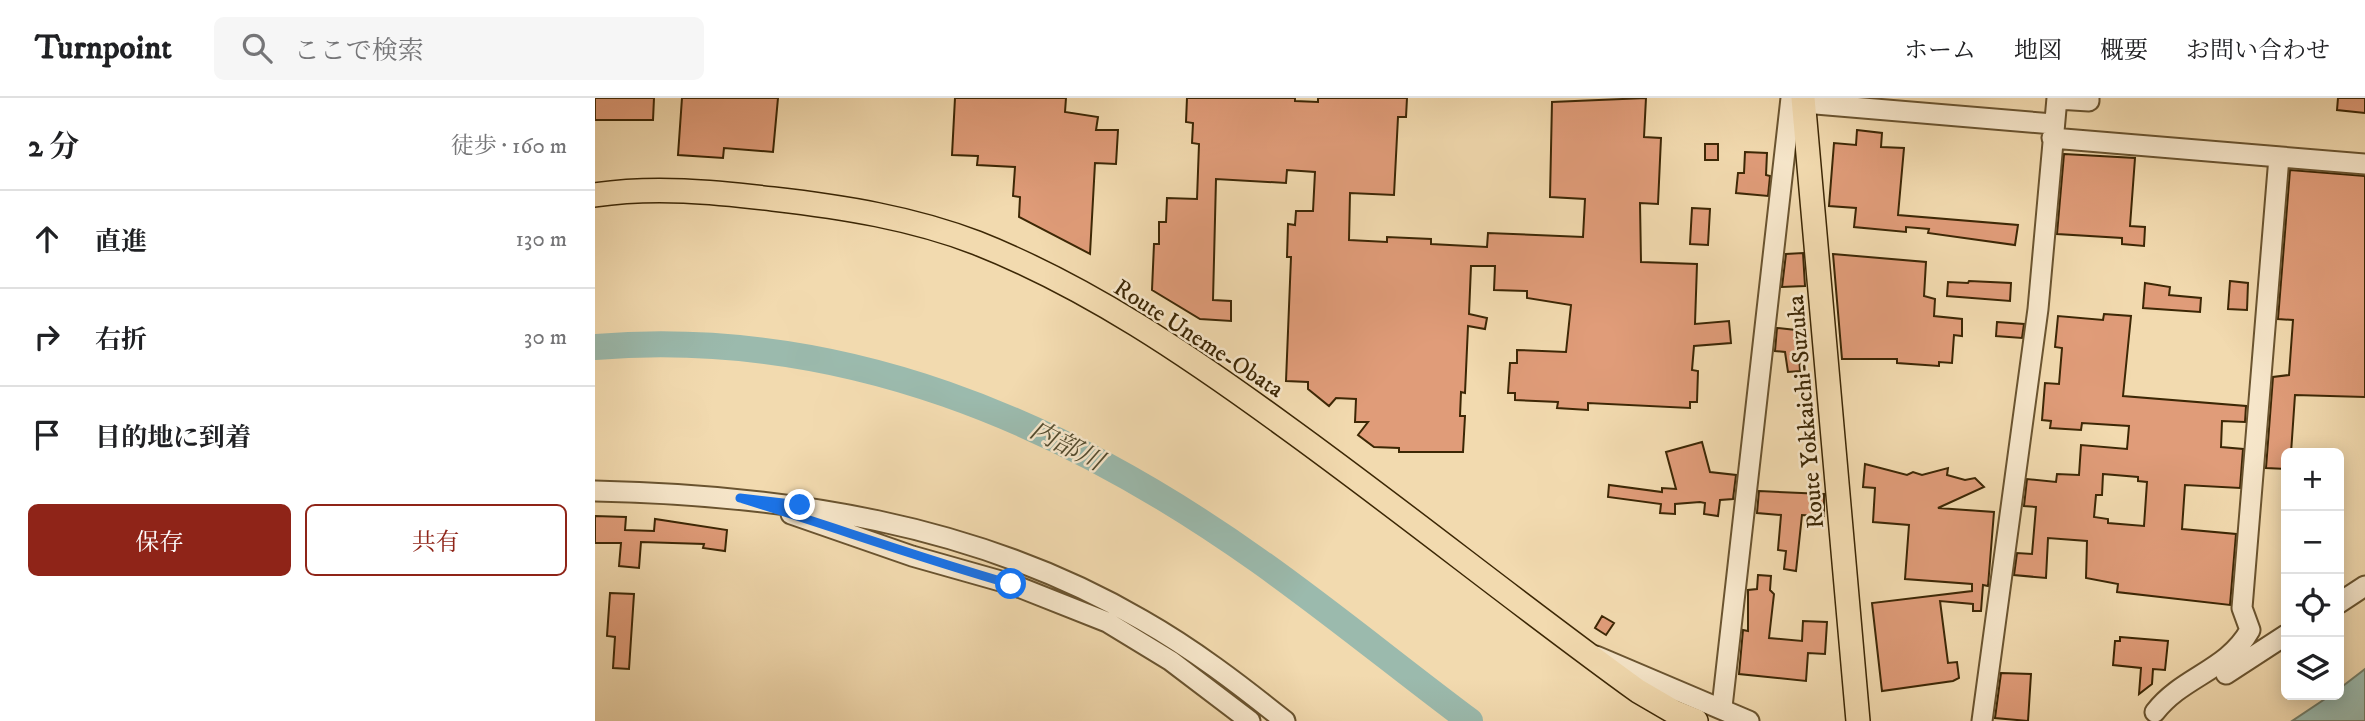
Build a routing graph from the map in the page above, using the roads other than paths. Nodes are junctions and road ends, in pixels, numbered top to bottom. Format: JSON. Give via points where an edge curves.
{"nodes":[{"id":1,"x":2057,"y":98,"type":"edge"},
{"id":2,"x":2089,"y":98,"type":"edge"},
{"id":3,"x":1799,"y":100,"type":"edge"},
{"id":4,"x":2053,"y":131,"type":"junction"},
{"id":5,"x":2279,"y":157,"type":"junction"},
{"id":6,"x":2365,"y":164,"type":"edge"},
{"id":7,"x":595,"y":195,"type":"edge"},
{"id":8,"x":595,"y":491,"type":"edge"},
{"id":9,"x":740,"y":498,"type":"junction"},
{"id":10,"x":2365,"y":586,"type":"edge"},
{"id":11,"x":2344,"y":600,"type":"edge"},
{"id":12,"x":2250,"y":630,"type":"junction"},
{"id":13,"x":2282,"y":637,"type":"edge"},
{"id":14,"x":2264,"y":647,"type":"junction"},
{"id":15,"x":1585,"y":652,"type":"junction"},
{"id":16,"x":1722,"y":707,"type":"junction"},
{"id":17,"x":2147,"y":717,"type":"edge"},
{"id":18,"x":1250,"y":721,"type":"edge"},
{"id":19,"x":1285,"y":721,"type":"edge"},
{"id":20,"x":1696,"y":721,"type":"edge"},
{"id":21,"x":1749,"y":721,"type":"edge"},
{"id":22,"x":1858,"y":721,"type":"edge"},
{"id":23,"x":1982,"y":721,"type":"edge"}],
"edges":[{"from":1,"to":2,"type":"street"},
{"from":1,"to":4,"type":"street"},
{"from":3,"to":4,"type":"street"},
{"from":3,"to":16,"type":"street"},
{"from":3,"to":22,"type":"main road","name":"Route Yokkaichi-Suzuka"},
{"from":4,"to":5,"type":"street"},
{"from":4,"to":23,"type":"street","via":[[2040,297]]},
{"from":5,"to":6,"type":"street"},
{"from":5,"to":12,"type":"street","via":[[2242,608]]},
{"from":7,"to":15,"type":"main road","name":"Route Uneme-Obata","via":[[652,189],[832,206],[899,219],[1016,260],[1112,311],[1215,376]]},
{"from":8,"to":9,"type":"street"},
{"from":9,"to":18,"type":"street","via":[[1060,601],[1107,622],[1171,661]]},
{"from":9,"to":19,"type":"street","via":[[800,505],[919,530],[1049,574],[1180,643]]},
{"from":10,"to":11,"type":"street"},
{"from":12,"to":14,"type":"street"},
{"from":12,"to":17,"type":"street","via":[[2241,647],[2226,660],[2166,697]]},
{"from":13,"to":14,"type":"street"},
{"from":14,"to":17,"type":"street"},
{"from":15,"to":16,"type":"street"},
{"from":15,"to":20,"type":"main road","name":"Route Uneme-Obata","via":[[1638,691]]},
{"from":16,"to":21,"type":"street"}]}
